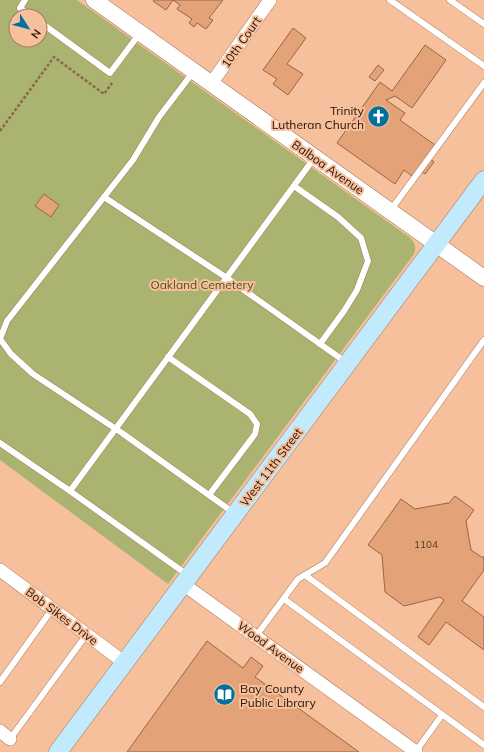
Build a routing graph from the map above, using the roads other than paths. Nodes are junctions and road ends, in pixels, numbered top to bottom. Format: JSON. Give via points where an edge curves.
{"nodes":[{"id":1,"x":94,"y":0,"type":"edge"},
{"id":2,"x":270,"y":0,"type":"edge"},
{"id":3,"x":390,"y":0,"type":"edge"},
{"id":4,"x":450,"y":0,"type":"edge"},
{"id":5,"x":484,"y":24,"type":"edge"},
{"id":6,"x":48,"y":28,"type":"edge"},
{"id":7,"x":140,"y":33,"type":"junction"},
{"id":8,"x":484,"y":66,"type":"edge"},
{"id":9,"x":194,"y":71,"type":"junction"},
{"id":10,"x":484,"y":83,"type":"edge"},
{"id":11,"x":211,"y":84,"type":"junction"},
{"id":12,"x":315,"y":157,"type":"junction"},
{"id":13,"x":484,"y":180,"type":"edge"},
{"id":14,"x":294,"y":186,"type":"junction"},
{"id":15,"x":104,"y":197,"type":"junction"},
{"id":16,"x":390,"y":211,"type":"junction"},
{"id":17,"x":437,"y":244,"type":"junction"},
{"id":18,"x":227,"y":278,"type":"junction"},
{"id":19,"x":484,"y":278,"type":"edge"},
{"id":20,"x":484,"y":340,"type":"edge"},
{"id":21,"x":320,"y":344,"type":"junction"},
{"id":22,"x":168,"y":357,"type":"junction"},
{"id":23,"x":348,"y":364,"type":"junction"},
{"id":24,"x":115,"y":428,"type":"junction"},
{"id":25,"x":0,"y":443,"type":"edge"},
{"id":26,"x":70,"y":491,"type":"junction"},
{"id":27,"x":209,"y":495,"type":"junction"},
{"id":28,"x":236,"y":514,"type":"junction"},
{"id":29,"x":0,"y":570,"type":"edge"},
{"id":30,"x":305,"y":575,"type":"junction"},
{"id":31,"x":186,"y":580,"type":"junction"},
{"id":32,"x":284,"y":598,"type":"junction"},
{"id":33,"x":53,"y":608,"type":"junction"},
{"id":34,"x":87,"y":634,"type":"junction"},
{"id":35,"x":256,"y":636,"type":"junction"},
{"id":36,"x":125,"y":663,"type":"junction"},
{"id":37,"x":0,"y":682,"type":"edge"},
{"id":38,"x":484,"y":706,"type":"edge"},
{"id":39,"x":442,"y":715,"type":"junction"},
{"id":40,"x":5,"y":735,"type":"edge"},
{"id":41,"x":484,"y":745,"type":"edge"},
{"id":42,"x":58,"y":752,"type":"edge"},
{"id":43,"x":416,"y":752,"type":"edge"}],
"edges":[{"from":1,"to":7,"type":"street","name":"Balboa Avenue"},
{"from":2,"to":11,"type":"street","name":"10th Court"},
{"from":3,"to":8,"type":"lane"},
{"from":4,"to":5,"type":"lane"},
{"from":6,"to":7,"type":"lane","via":[[110,73]]},
{"from":7,"to":9,"type":"street","name":"Balboa Avenue"},
{"from":9,"to":11,"type":"street","name":"Balboa Avenue"},
{"from":9,"to":15,"type":"lane","via":[[159,117],[133,160]]},
{"from":10,"to":16,"type":"lane"},
{"from":11,"to":12,"type":"street","name":"Balboa Avenue"},
{"from":12,"to":14,"type":"lane"},
{"from":12,"to":16,"type":"street","name":"Balboa Avenue"},
{"from":13,"to":17,"type":"main road","name":"West 11th Street"},
{"from":14,"to":18,"type":"lane"},
{"from":14,"to":21,"type":"lane","via":[[338,217],[361,238],[368,261],[357,290]]},
{"from":15,"to":18,"type":"lane"},
{"from":15,"to":24,"type":"lane","via":[[7,322],[0,339],[11,354],[33,374]]},
{"from":16,"to":17,"type":"street","name":"Balboa Avenue"},
{"from":17,"to":19,"type":"street","name":"Balboa Avenue"},
{"from":17,"to":23,"type":"main road","name":"West 11th Street"},
{"from":18,"to":21,"type":"lane"},
{"from":18,"to":22,"type":"lane"},
{"from":20,"to":30,"type":"lane","via":[[325,563]]},
{"from":21,"to":23,"type":"lane"},
{"from":22,"to":24,"type":"lane"},
{"from":22,"to":27,"type":"lane","via":[[250,414],[257,424],[255,434]]},
{"from":23,"to":28,"type":"main road","name":"West 11th Street"},
{"from":24,"to":26,"type":"lane"},
{"from":24,"to":27,"type":"lane"},
{"from":25,"to":26,"type":"lane"},
{"from":26,"to":31,"type":"lane"},
{"from":27,"to":28,"type":"lane"},
{"from":28,"to":31,"type":"main road","name":"West 11th Street"},
{"from":29,"to":33,"type":"street","name":"Bob Sikes Drive"},
{"from":30,"to":32,"type":"lane","via":[[298,579]]},
{"from":30,"to":38,"type":"lane"},
{"from":31,"to":35,"type":"street","name":"Wood Avenue"},
{"from":31,"to":36,"type":"main road","name":"West 11th Street"},
{"from":32,"to":35,"type":"lane"},
{"from":32,"to":39,"type":"lane"},
{"from":33,"to":34,"type":"street","name":"Bob Sikes Drive"},
{"from":33,"to":37,"type":"lane"},
{"from":34,"to":36,"type":"street","name":"Bob Sikes Drive"},
{"from":34,"to":40,"type":"lane"},
{"from":35,"to":43,"type":"street","name":"Wood Avenue"},
{"from":36,"to":42,"type":"main road","name":"West 11th Street"},
{"from":39,"to":41,"type":"lane"},
{"from":39,"to":43,"type":"lane"}]}
